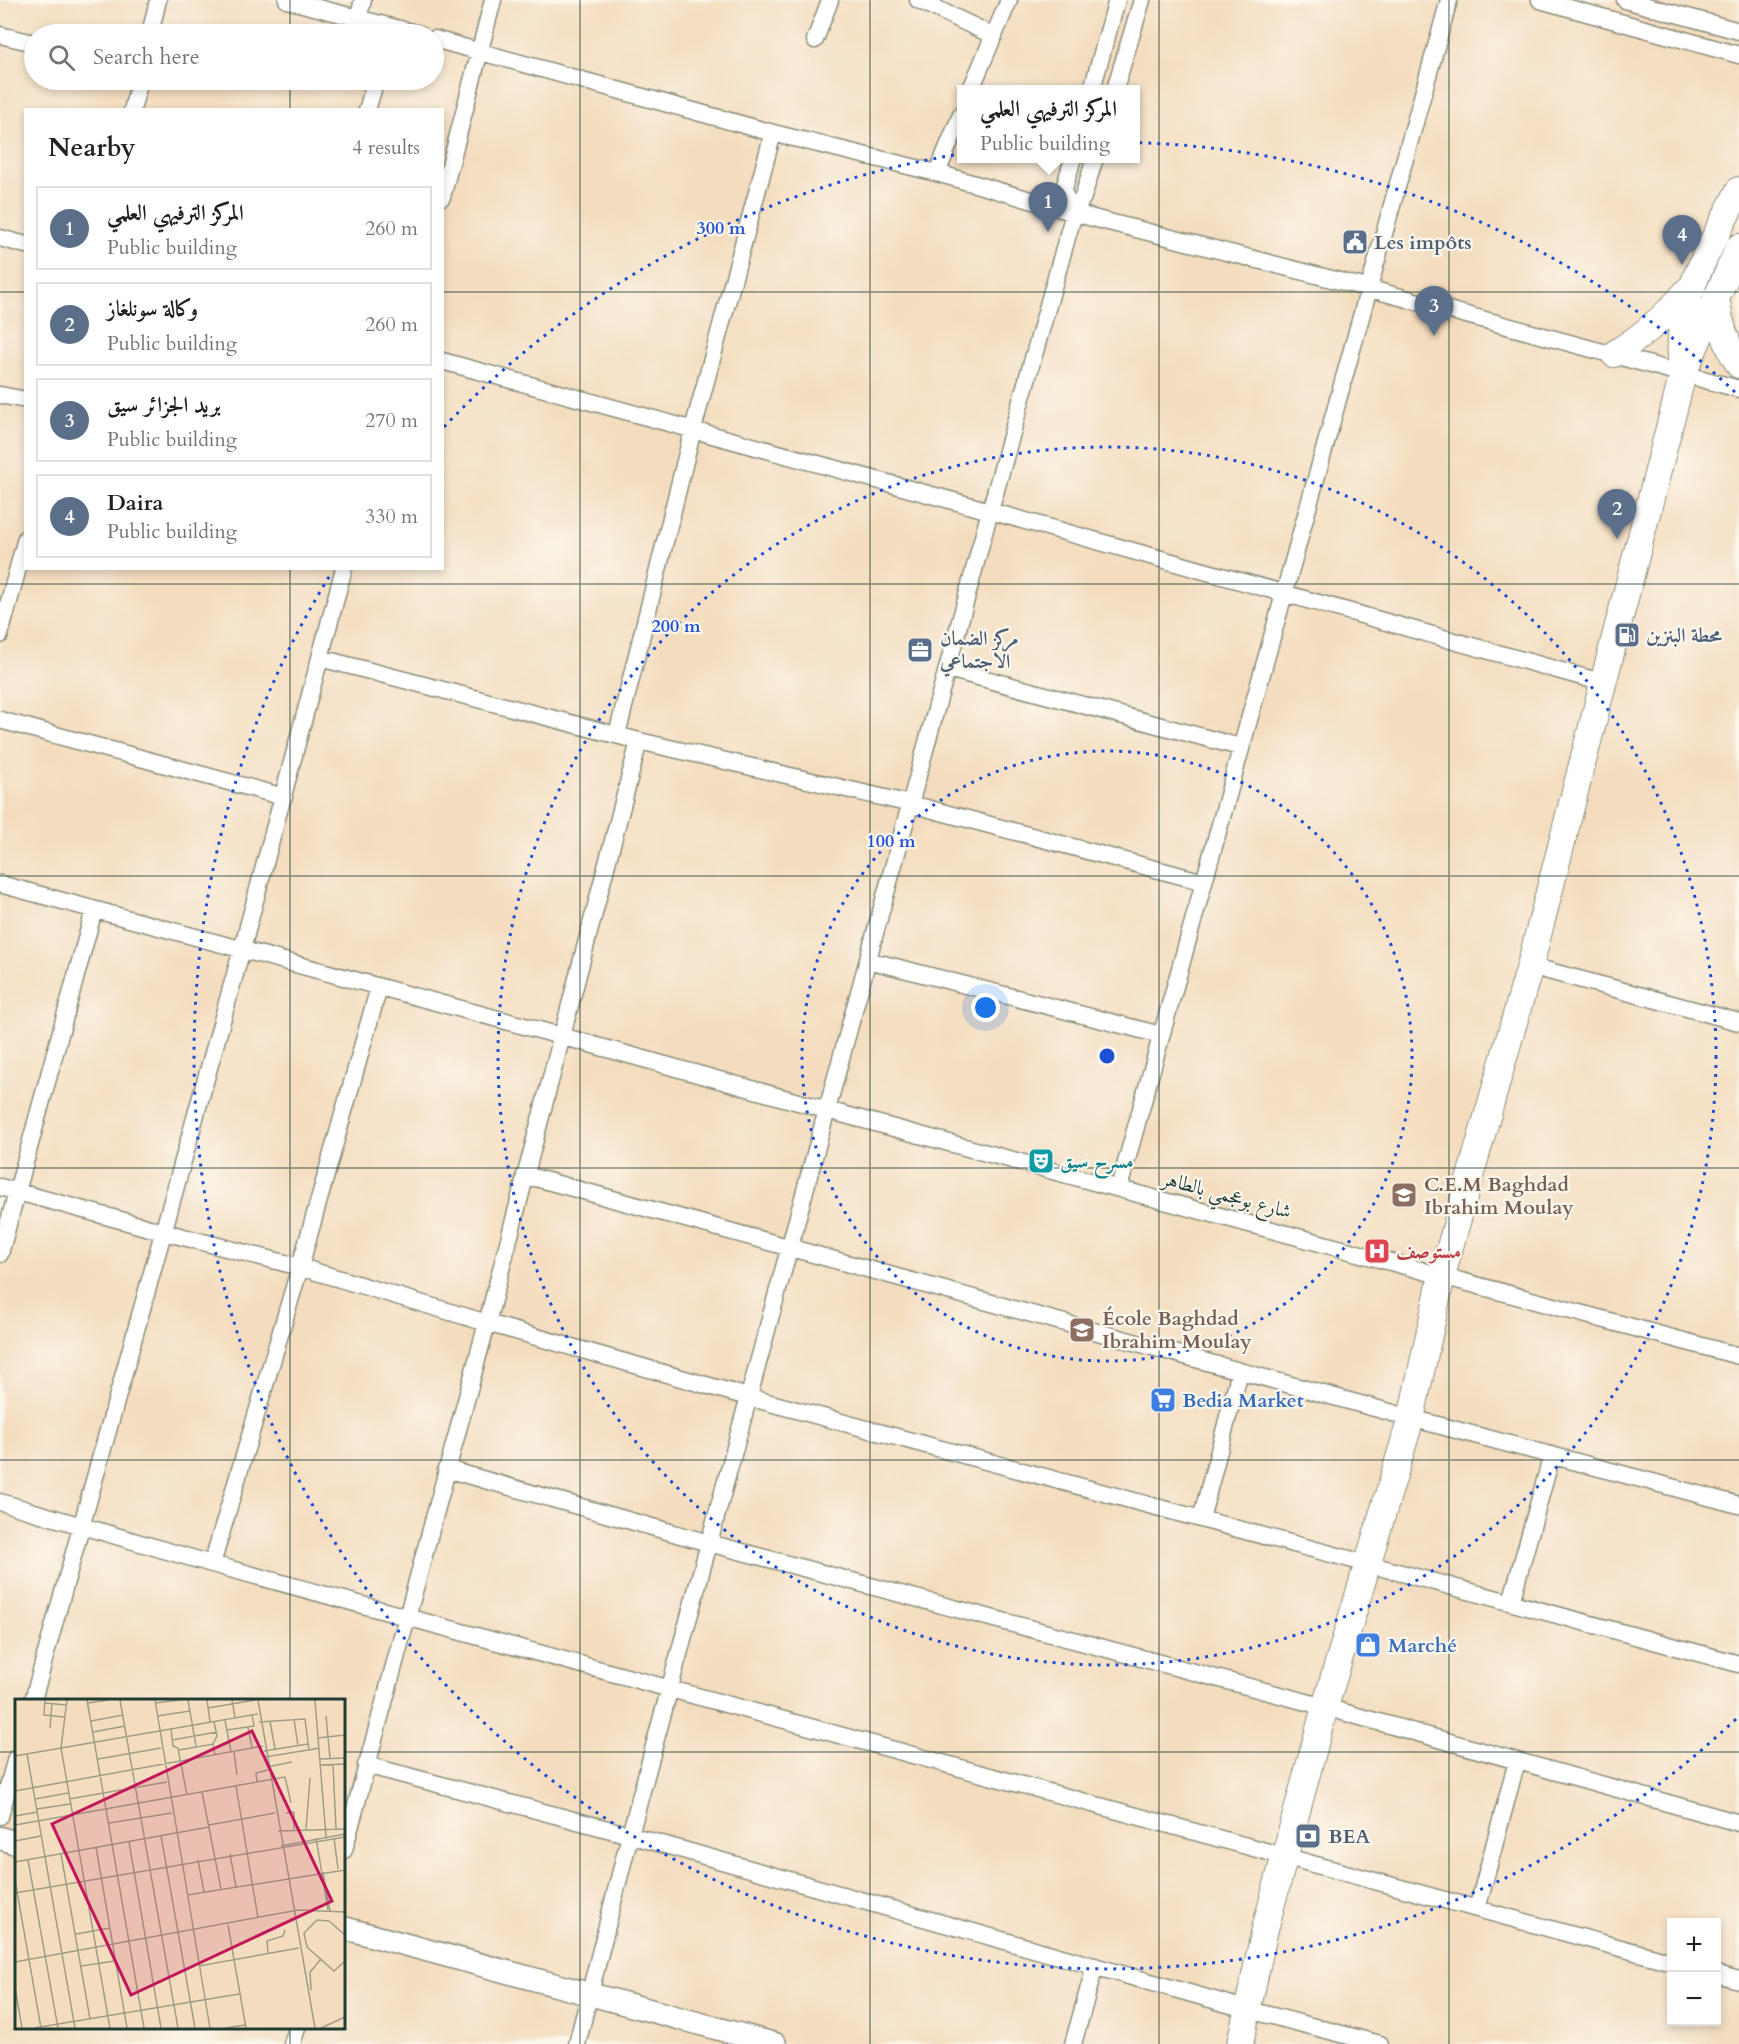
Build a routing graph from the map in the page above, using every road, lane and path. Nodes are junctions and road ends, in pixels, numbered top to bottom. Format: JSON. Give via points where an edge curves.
{"nodes":[{"id":1,"x":158,"y":0,"type":"edge"},
{"id":2,"x":287,"y":0,"type":"edge"},
{"id":3,"x":363,"y":0,"type":"edge"},
{"id":4,"x":492,"y":0,"type":"edge"},
{"id":5,"x":830,"y":0,"type":"edge"},
{"id":6,"x":918,"y":0,"type":"edge"},
{"id":7,"x":1009,"y":0,"type":"edge"},
{"id":8,"x":1117,"y":0,"type":"edge"},
{"id":9,"x":1142,"y":0,"type":"edge"},
{"id":10,"x":1449,"y":0,"type":"edge"},
{"id":11,"x":1540,"y":0,"type":"edge"},
{"id":12,"x":1624,"y":0,"type":"edge"},
{"id":13,"x":1591,"y":6,"type":"edge"},
{"id":14,"x":358,"y":18,"type":"junction"},
{"id":15,"x":152,"y":24,"type":"edge"},
{"id":16,"x":372,"y":24,"type":"edge"},
{"id":17,"x":1739,"y":31,"type":"edge"},
{"id":18,"x":0,"y":35,"type":"edge"},
{"id":19,"x":994,"y":36,"type":"junction"},
{"id":20,"x":815,"y":40,"type":"dead end"},
{"id":21,"x":24,"y":41,"type":"edge"},
{"id":22,"x":444,"y":42,"type":"edge"},
{"id":23,"x":479,"y":51,"type":"junction"},
{"id":24,"x":1739,"y":55,"type":"edge"},
{"id":25,"x":974,"y":85,"type":"edge"},
{"id":26,"x":1093,"y":85,"type":"edge"},
{"id":27,"x":1116,"y":85,"type":"edge"},
{"id":28,"x":137,"y":90,"type":"edge"},
{"id":29,"x":373,"y":90,"type":"edge"},
{"id":30,"x":133,"y":108,"type":"edge"},
{"id":31,"x":368,"y":108,"type":"edge"},
{"id":32,"x":957,"y":125,"type":"edge"},
{"id":33,"x":773,"y":133,"type":"junction"},
{"id":34,"x":447,"y":158,"type":"edge"},
{"id":35,"x":1071,"y":163,"type":"edge"},
{"id":36,"x":1094,"y":163,"type":"edge"},
{"id":37,"x":937,"y":173,"type":"junction"},
{"id":38,"x":444,"y":181,"type":"edge"},
{"id":39,"x":1739,"y":190,"type":"edge"},
{"id":40,"x":1074,"y":213,"type":"junction"},
{"id":41,"x":0,"y":238,"type":"edge"},
{"id":42,"x":24,"y":244,"type":"edge"},
{"id":43,"x":1739,"y":247,"type":"edge"},
{"id":44,"x":1694,"y":283,"type":"junction"},
{"id":45,"x":1367,"y":288,"type":"junction"},
{"id":46,"x":1716,"y":297,"type":"junction"},
{"id":47,"x":1614,"y":354,"type":"junction"},
{"id":48,"x":1737,"y":356,"type":"edge"},
{"id":49,"x":444,"y":362,"type":"edge"},
{"id":50,"x":1683,"y":374,"type":"junction"},
{"id":51,"x":1739,"y":389,"type":"edge"},
{"id":52,"x":0,"y":395,"type":"edge"},
{"id":53,"x":24,"y":400,"type":"edge"},
{"id":54,"x":693,"y":429,"type":"junction"},
{"id":55,"x":990,"y":511,"type":"junction"},
{"id":56,"x":24,"y":545,"type":"edge"},
{"id":57,"x":343,"y":570,"type":"edge"},
{"id":58,"x":1283,"y":593,"type":"junction"},
{"id":59,"x":0,"y":635,"type":"edge"},
{"id":60,"x":321,"y":658,"type":"junction"},
{"id":61,"x":948,"y":669,"type":"junction"},
{"id":62,"x":1604,"y":683,"type":"junction"},
{"id":63,"x":0,"y":720,"type":"edge"},
{"id":64,"x":617,"y":735,"type":"junction"},
{"id":65,"x":639,"y":741,"type":"junction"},
{"id":66,"x":1240,"y":747,"type":"junction"},
{"id":67,"x":284,"y":796,"type":"junction"},
{"id":68,"x":911,"y":804,"type":"junction"},
{"id":69,"x":1204,"y":882,"type":"junction"},
{"id":70,"x":0,"y":884,"type":"edge"},
{"id":71,"x":94,"y":910,"type":"junction"},
{"id":72,"x":242,"y":949,"type":"junction"},
{"id":73,"x":868,"y":960,"type":"junction"},
{"id":74,"x":1530,"y":966,"type":"junction"},
{"id":75,"x":379,"y":987,"type":"junction"},
{"id":76,"x":1739,"y":1022,"type":"edge"},
{"id":77,"x":1161,"y":1035,"type":"junction"},
{"id":78,"x":561,"y":1036,"type":"junction"},
{"id":79,"x":827,"y":1110,"type":"junction"},
{"id":80,"x":525,"y":1175,"type":"junction"},
{"id":81,"x":1119,"y":1188,"type":"junction"},
{"id":82,"x":8,"y":1189,"type":"edge"},
{"id":83,"x":164,"y":1232,"type":"junction"},
{"id":84,"x":789,"y":1246,"type":"junction"},
{"id":85,"x":0,"y":1254,"type":"edge"},
{"id":86,"x":300,"y":1267,"type":"junction"},
{"id":87,"x":1442,"y":1275,"type":"junction"},
{"id":88,"x":487,"y":1323,"type":"junction"},
{"id":89,"x":1739,"y":1356,"type":"edge"},
{"id":90,"x":1240,"y":1371,"type":"junction"},
{"id":91,"x":748,"y":1397,"type":"junction"},
{"id":92,"x":1411,"y":1419,"type":"junction"},
{"id":93,"x":1552,"y":1455,"type":"junction"},
{"id":94,"x":446,"y":1469,"type":"junction"},
{"id":95,"x":0,"y":1502,"type":"edge"},
{"id":96,"x":1739,"y":1504,"type":"edge"},
{"id":97,"x":1201,"y":1519,"type":"junction"},
{"id":98,"x":83,"y":1526,"type":"junction"},
{"id":99,"x":709,"y":1542,"type":"junction"},
{"id":100,"x":1367,"y":1563,"type":"junction"},
{"id":101,"x":212,"y":1564,"type":"junction"},
{"id":102,"x":1511,"y":1602,"type":"junction"},
{"id":103,"x":406,"y":1617,"type":"junction"},
{"id":104,"x":1739,"y":1664,"type":"edge"},
{"id":105,"x":669,"y":1687,"type":"junction"},
{"id":106,"x":34,"y":1699,"type":"edge"},
{"id":107,"x":1325,"y":1707,"type":"junction"},
{"id":108,"x":1517,"y":1761,"type":"junction"},
{"id":109,"x":15,"y":1762,"type":"edge"},
{"id":110,"x":366,"y":1765,"type":"junction"},
{"id":111,"x":0,"y":1816,"type":"edge"},
{"id":112,"x":1739,"y":1823,"type":"edge"},
{"id":113,"x":630,"y":1835,"type":"junction"},
{"id":114,"x":0,"y":1838,"type":"edge"},
{"id":115,"x":15,"y":1843,"type":"edge"},
{"id":116,"x":345,"y":1846,"type":"edge"},
{"id":117,"x":1285,"y":1857,"type":"junction"},
{"id":118,"x":1477,"y":1910,"type":"junction"},
{"id":119,"x":345,"y":1928,"type":"edge"},
{"id":120,"x":1667,"y":1961,"type":"edge"},
{"id":121,"x":1095,"y":1966,"type":"junction"},
{"id":122,"x":1721,"y":1975,"type":"edge"},
{"id":123,"x":1739,"y":1980,"type":"edge"},
{"id":124,"x":590,"y":1994,"type":"junction"},
{"id":125,"x":1249,"y":2010,"type":"junction"},
{"id":126,"x":297,"y":2029,"type":"edge"},
{"id":127,"x":292,"y":2044,"type":"edge"},
{"id":128,"x":577,"y":2044,"type":"edge"},
{"id":129,"x":775,"y":2044,"type":"edge"},
{"id":130,"x":1073,"y":2044,"type":"edge"},
{"id":131,"x":1240,"y":2044,"type":"edge"},
{"id":132,"x":1380,"y":2044,"type":"edge"}],
"edges":[{"from":1,"to":15,"type":"street"},
{"from":2,"to":14,"type":"street"},
{"from":3,"to":14,"type":"street"},
{"from":4,"to":23,"type":"street"},
{"from":5,"to":20,"type":"street"},
{"from":6,"to":19,"type":"street"},
{"from":7,"to":19,"type":"street"},
{"from":8,"to":26,"type":"street"},
{"from":9,"to":27,"type":"street"},
{"from":10,"to":45,"type":"street"},
{"from":11,"to":13,"type":"street"},
{"from":12,"to":17,"type":"street"},
{"from":13,"to":24,"type":"street"},
{"from":14,"to":16,"type":"street"},
{"from":18,"to":21,"type":"street"},
{"from":19,"to":25,"type":"street"},
{"from":22,"to":23,"type":"street"},
{"from":23,"to":33,"type":"street"},
{"from":23,"to":34,"type":"street"},
{"from":28,"to":30,"type":"street"},
{"from":29,"to":31,"type":"street"},
{"from":32,"to":37,"type":"street"},
{"from":33,"to":37,"type":"street"},
{"from":33,"to":54,"type":"street"},
{"from":34,"to":38,"type":"street"},
{"from":35,"to":40,"type":"street","via":[[1063,192]]},
{"from":36,"to":40,"type":"street"},
{"from":37,"to":40,"type":"street"},
{"from":39,"to":44,"type":"main road"},
{"from":40,"to":45,"type":"street"},
{"from":40,"to":55,"type":"street"},
{"from":41,"to":42,"type":"street"},
{"from":43,"to":46,"type":"main road"},
{"from":44,"to":47,"type":"main road","via":[[1644,335]]},
{"from":44,"to":50,"type":"main road","via":[[1683,316]]},
{"from":45,"to":47,"type":"street"},
{"from":45,"to":58,"type":"street"},
{"from":46,"to":48,"type":"main road","via":[[1720,326]]},
{"from":46,"to":50,"type":"main road"},
{"from":47,"to":50,"type":"street"},
{"from":49,"to":54,"type":"street"},
{"from":50,"to":51,"type":"street"},
{"from":50,"to":62,"type":"main road"},
{"from":52,"to":53,"type":"street"},
{"from":54,"to":55,"type":"street"},
{"from":54,"to":64,"type":"street"},
{"from":55,"to":58,"type":"street"},
{"from":55,"to":61,"type":"street"},
{"from":56,"to":59,"type":"street"},
{"from":57,"to":60,"type":"street"},
{"from":58,"to":62,"type":"street"},
{"from":58,"to":66,"type":"street"},
{"from":60,"to":64,"type":"street"},
{"from":60,"to":67,"type":"street"},
{"from":61,"to":66,"type":"street"},
{"from":61,"to":68,"type":"street"},
{"from":62,"to":74,"type":"main road"},
{"from":63,"to":67,"type":"street"},
{"from":64,"to":65,"type":"street"},
{"from":65,"to":68,"type":"street"},
{"from":65,"to":78,"type":"street"},
{"from":66,"to":69,"type":"street"},
{"from":67,"to":72,"type":"street"},
{"from":68,"to":69,"type":"street"},
{"from":68,"to":73,"type":"street"},
{"from":69,"to":77,"type":"street"},
{"from":70,"to":71,"type":"street","name":"شارع بوعجمي بالطاهر"},
{"from":71,"to":72,"type":"street","name":"شارع بوعجمي بالطاهر"},
{"from":71,"to":82,"type":"street"},
{"from":72,"to":75,"type":"street","name":"شارع بوعجمي بالطاهر"},
{"from":72,"to":83,"type":"street"},
{"from":73,"to":77,"type":"street"},
{"from":73,"to":79,"type":"street"},
{"from":74,"to":76,"type":"street"},
{"from":74,"to":87,"type":"main road"},
{"from":75,"to":78,"type":"street","name":"شارع بوعجمي بالطاهر"},
{"from":75,"to":86,"type":"street"},
{"from":77,"to":81,"type":"street"},
{"from":78,"to":79,"type":"street","name":"شارع بوعجمي بالطاهر"},
{"from":78,"to":80,"type":"street"},
{"from":79,"to":81,"type":"street","name":"شارع بوعجمي بالطاهر"},
{"from":79,"to":84,"type":"street"},
{"from":80,"to":84,"type":"street"},
{"from":80,"to":88,"type":"street"},
{"from":81,"to":87,"type":"street","name":"شارع بوعجمي بالطاهر"},
{"from":82,"to":83,"type":"street"},
{"from":82,"to":85,"type":"street"},
{"from":83,"to":86,"type":"street"},
{"from":83,"to":98,"type":"street"},
{"from":84,"to":90,"type":"street"},
{"from":84,"to":91,"type":"street"},
{"from":86,"to":88,"type":"street"},
{"from":86,"to":101,"type":"street"},
{"from":87,"to":89,"type":"street","name":"شارع بوعجمي بالطاهر"},
{"from":87,"to":92,"type":"main road"},
{"from":88,"to":91,"type":"street"},
{"from":88,"to":94,"type":"street"},
{"from":90,"to":92,"type":"street"},
{"from":90,"to":97,"type":"street"},
{"from":91,"to":97,"type":"street"},
{"from":91,"to":99,"type":"street"},
{"from":92,"to":93,"type":"street"},
{"from":92,"to":100,"type":"main road"},
{"from":93,"to":96,"type":"street"},
{"from":93,"to":102,"type":"street"},
{"from":94,"to":99,"type":"street"},
{"from":94,"to":103,"type":"street"},
{"from":95,"to":98,"type":"street"},
{"from":97,"to":100,"type":"street"},
{"from":98,"to":101,"type":"street"},
{"from":98,"to":106,"type":"street"},
{"from":99,"to":105,"type":"street"},
{"from":99,"to":107,"type":"street"},
{"from":100,"to":102,"type":"street"},
{"from":100,"to":107,"type":"main road"},
{"from":101,"to":103,"type":"street"},
{"from":102,"to":104,"type":"street"},
{"from":103,"to":105,"type":"street"},
{"from":103,"to":110,"type":"street"},
{"from":105,"to":113,"type":"street"},
{"from":105,"to":117,"type":"street"},
{"from":107,"to":108,"type":"street"},
{"from":107,"to":117,"type":"main road"},
{"from":108,"to":112,"type":"street"},
{"from":108,"to":118,"type":"street"},
{"from":109,"to":111,"type":"street"},
{"from":110,"to":113,"type":"street"},
{"from":110,"to":116,"type":"street"},
{"from":113,"to":121,"type":"street"},
{"from":113,"to":124,"type":"street"},
{"from":114,"to":115,"type":"street"},
{"from":117,"to":118,"type":"street"},
{"from":117,"to":125,"type":"main road"},
{"from":118,"to":120,"type":"street"},
{"from":119,"to":124,"type":"street"},
{"from":121,"to":125,"type":"street"},
{"from":121,"to":130,"type":"street"},
{"from":122,"to":123,"type":"street"},
{"from":124,"to":128,"type":"street"},
{"from":124,"to":129,"type":"street"},
{"from":125,"to":131,"type":"main road"},
{"from":125,"to":132,"type":"street"},
{"from":126,"to":127,"type":"street"}]}
